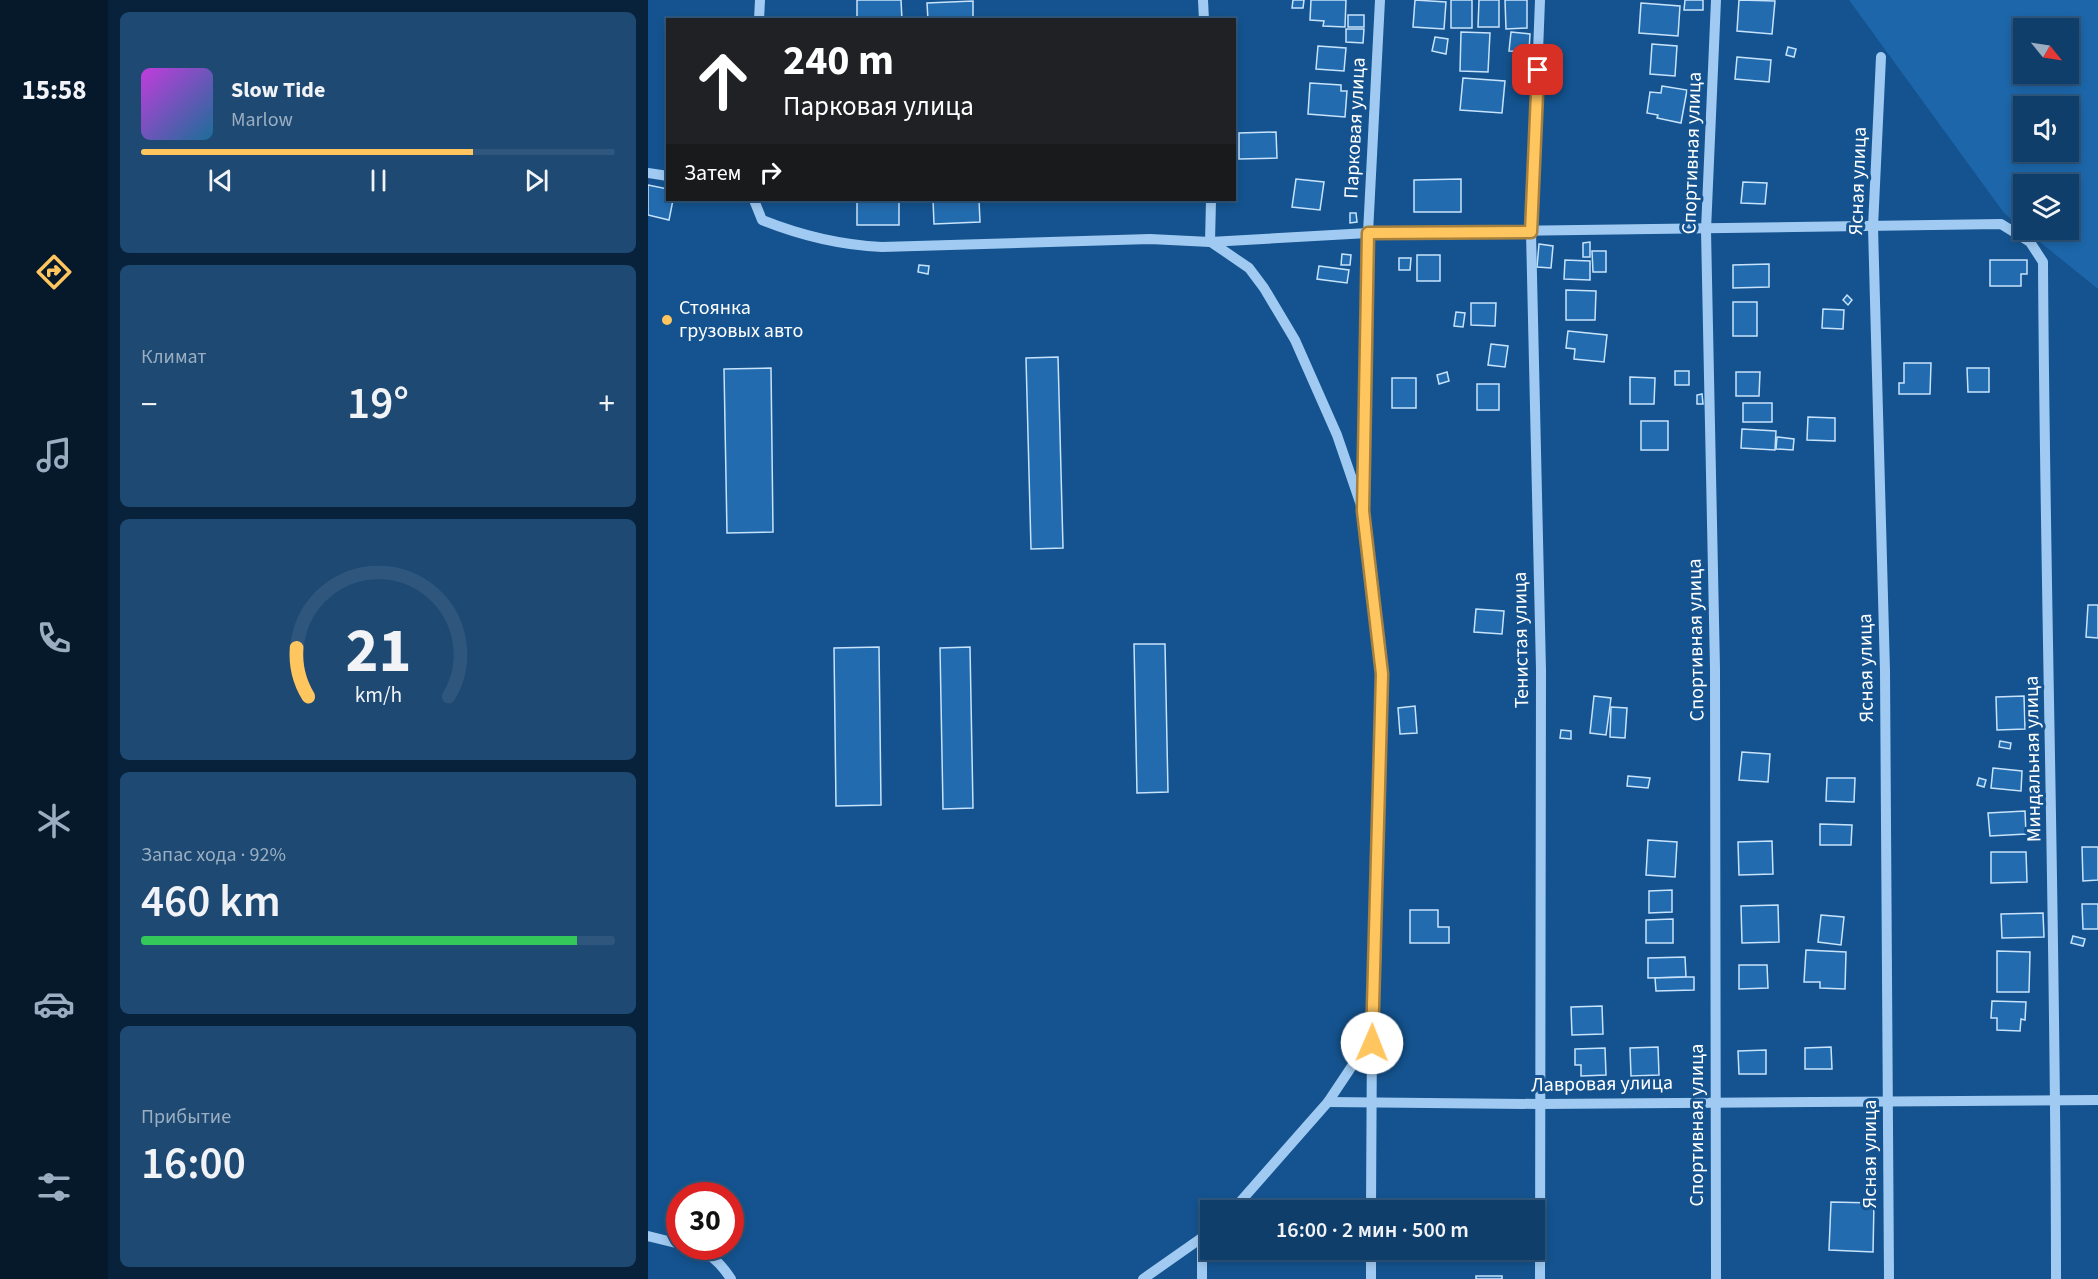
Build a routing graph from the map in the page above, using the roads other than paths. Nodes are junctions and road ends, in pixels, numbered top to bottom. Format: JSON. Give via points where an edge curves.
{"nodes":[{"id":1,"x":760,"y":0,"type":"edge"},
{"id":2,"x":1203,"y":0,"type":"edge"},
{"id":3,"x":1380,"y":0,"type":"edge"},
{"id":4,"x":1540,"y":0,"type":"edge"},
{"id":5,"x":1716,"y":0,"type":"edge"},
{"id":6,"x":759,"y":18,"type":"edge"},
{"id":7,"x":1204,"y":18,"type":"edge"},
{"id":8,"x":1881,"y":57,"type":"dead end"},
{"id":9,"x":648,"y":173,"type":"edge"},
{"id":10,"x":666,"y":176,"type":"edge"},
{"id":11,"x":754,"y":201,"type":"edge"},
{"id":12,"x":1211,"y":201,"type":"edge"},
{"id":13,"x":1873,"y":227,"type":"junction"},
{"id":14,"x":1706,"y":230,"type":"junction"},
{"id":15,"x":1531,"y":232,"type":"junction"},
{"id":16,"x":1368,"y":233,"type":"junction"},
{"id":17,"x":1210,"y":242,"type":"junction"},
{"id":18,"x":1363,"y":511,"type":"junction"},
{"id":19,"x":1372,"y":1022,"type":"junction"},
{"id":20,"x":1888,"y":1100,"type":"junction"},
{"id":21,"x":2056,"y":1100,"type":"junction"},
{"id":22,"x":2098,"y":1100,"type":"edge"},
{"id":23,"x":1715,"y":1101,"type":"junction"},
{"id":24,"x":1328,"y":1102,"type":"junction"},
{"id":25,"x":1373,"y":1104,"type":"junction"},
{"id":26,"x":1539,"y":1104,"type":"junction"},
{"id":27,"x":1242,"y":1200,"type":"edge"},
{"id":28,"x":1371,"y":1200,"type":"edge"},
{"id":29,"x":648,"y":1236,"type":"edge"},
{"id":30,"x":666,"y":1240,"type":"edge"},
{"id":31,"x":1200,"y":1240,"type":"edge"},
{"id":32,"x":718,"y":1260,"type":"edge"},
{"id":33,"x":1204,"y":1260,"type":"edge"},
{"id":34,"x":1371,"y":1260,"type":"edge"},
{"id":35,"x":731,"y":1279,"type":"edge"},
{"id":36,"x":1143,"y":1279,"type":"edge"},
{"id":37,"x":1202,"y":1279,"type":"edge"},
{"id":38,"x":1371,"y":1279,"type":"edge"},
{"id":39,"x":1539,"y":1279,"type":"edge"},
{"id":40,"x":1716,"y":1279,"type":"edge"},
{"id":41,"x":1889,"y":1279,"type":"edge"},
{"id":42,"x":2056,"y":1279,"type":"edge"}],
"edges":[{"from":1,"to":6,"type":"street"},
{"from":2,"to":7,"type":"street"},
{"from":3,"to":16,"type":"street","name":"Парковая улица"},
{"from":4,"to":15,"type":"street","name":"Тенистая улица"},
{"from":5,"to":14,"type":"street","name":"Спортивная улица"},
{"from":8,"to":13,"type":"street","name":"Ясная улица"},
{"from":9,"to":10,"type":"street"},
{"from":11,"to":17,"type":"street","via":[[762,220],[809,237],[859,246],[1150,239]]},
{"from":12,"to":17,"type":"street"},
{"from":13,"to":14,"type":"street"},
{"from":13,"to":20,"type":"street","name":"Ясная улица","via":[[1885,671]]},
{"from":13,"to":21,"type":"street","name":"Миндальная улица","via":[[2001,224],[2030,242],[2043,262]]},
{"from":14,"to":15,"type":"street"},
{"from":14,"to":23,"type":"street","name":"Спортивная улица","via":[[1715,669]]},
{"from":15,"to":16,"type":"street"},
{"from":15,"to":26,"type":"street","name":"Тенистая улица","via":[[1541,682]]},
{"from":16,"to":17,"type":"street"},
{"from":16,"to":18,"type":"street","name":"Парковая улица"},
{"from":17,"to":18,"type":"street","via":[[1249,268],[1295,340],[1337,435]]},
{"from":18,"to":19,"type":"street","via":[[1382,674]]},
{"from":19,"to":24,"type":"street","via":[[1353,1066]]},
{"from":19,"to":25,"type":"street"},
{"from":20,"to":21,"type":"street","name":"Лавровая улица"},
{"from":20,"to":23,"type":"street","name":"Лавровая улица"},
{"from":20,"to":41,"type":"street","name":"Ясная улица"},
{"from":21,"to":22,"type":"street","name":"Лавровая улица"},
{"from":21,"to":42,"type":"street","name":"Миндальная улица"},
{"from":23,"to":26,"type":"street","name":"Лавровая улица"},
{"from":23,"to":40,"type":"street","name":"Спортивная улица"},
{"from":24,"to":25,"type":"street","name":"Лавровая улица"},
{"from":24,"to":27,"type":"street"},
{"from":25,"to":26,"type":"street","name":"Лавровая улица"},
{"from":25,"to":28,"type":"street"},
{"from":26,"to":39,"type":"street","name":"Тенистая улица"},
{"from":29,"to":30,"type":"street"},
{"from":31,"to":36,"type":"street"},
{"from":32,"to":35,"type":"street"},
{"from":33,"to":37,"type":"street"},
{"from":34,"to":38,"type":"street"}]}
